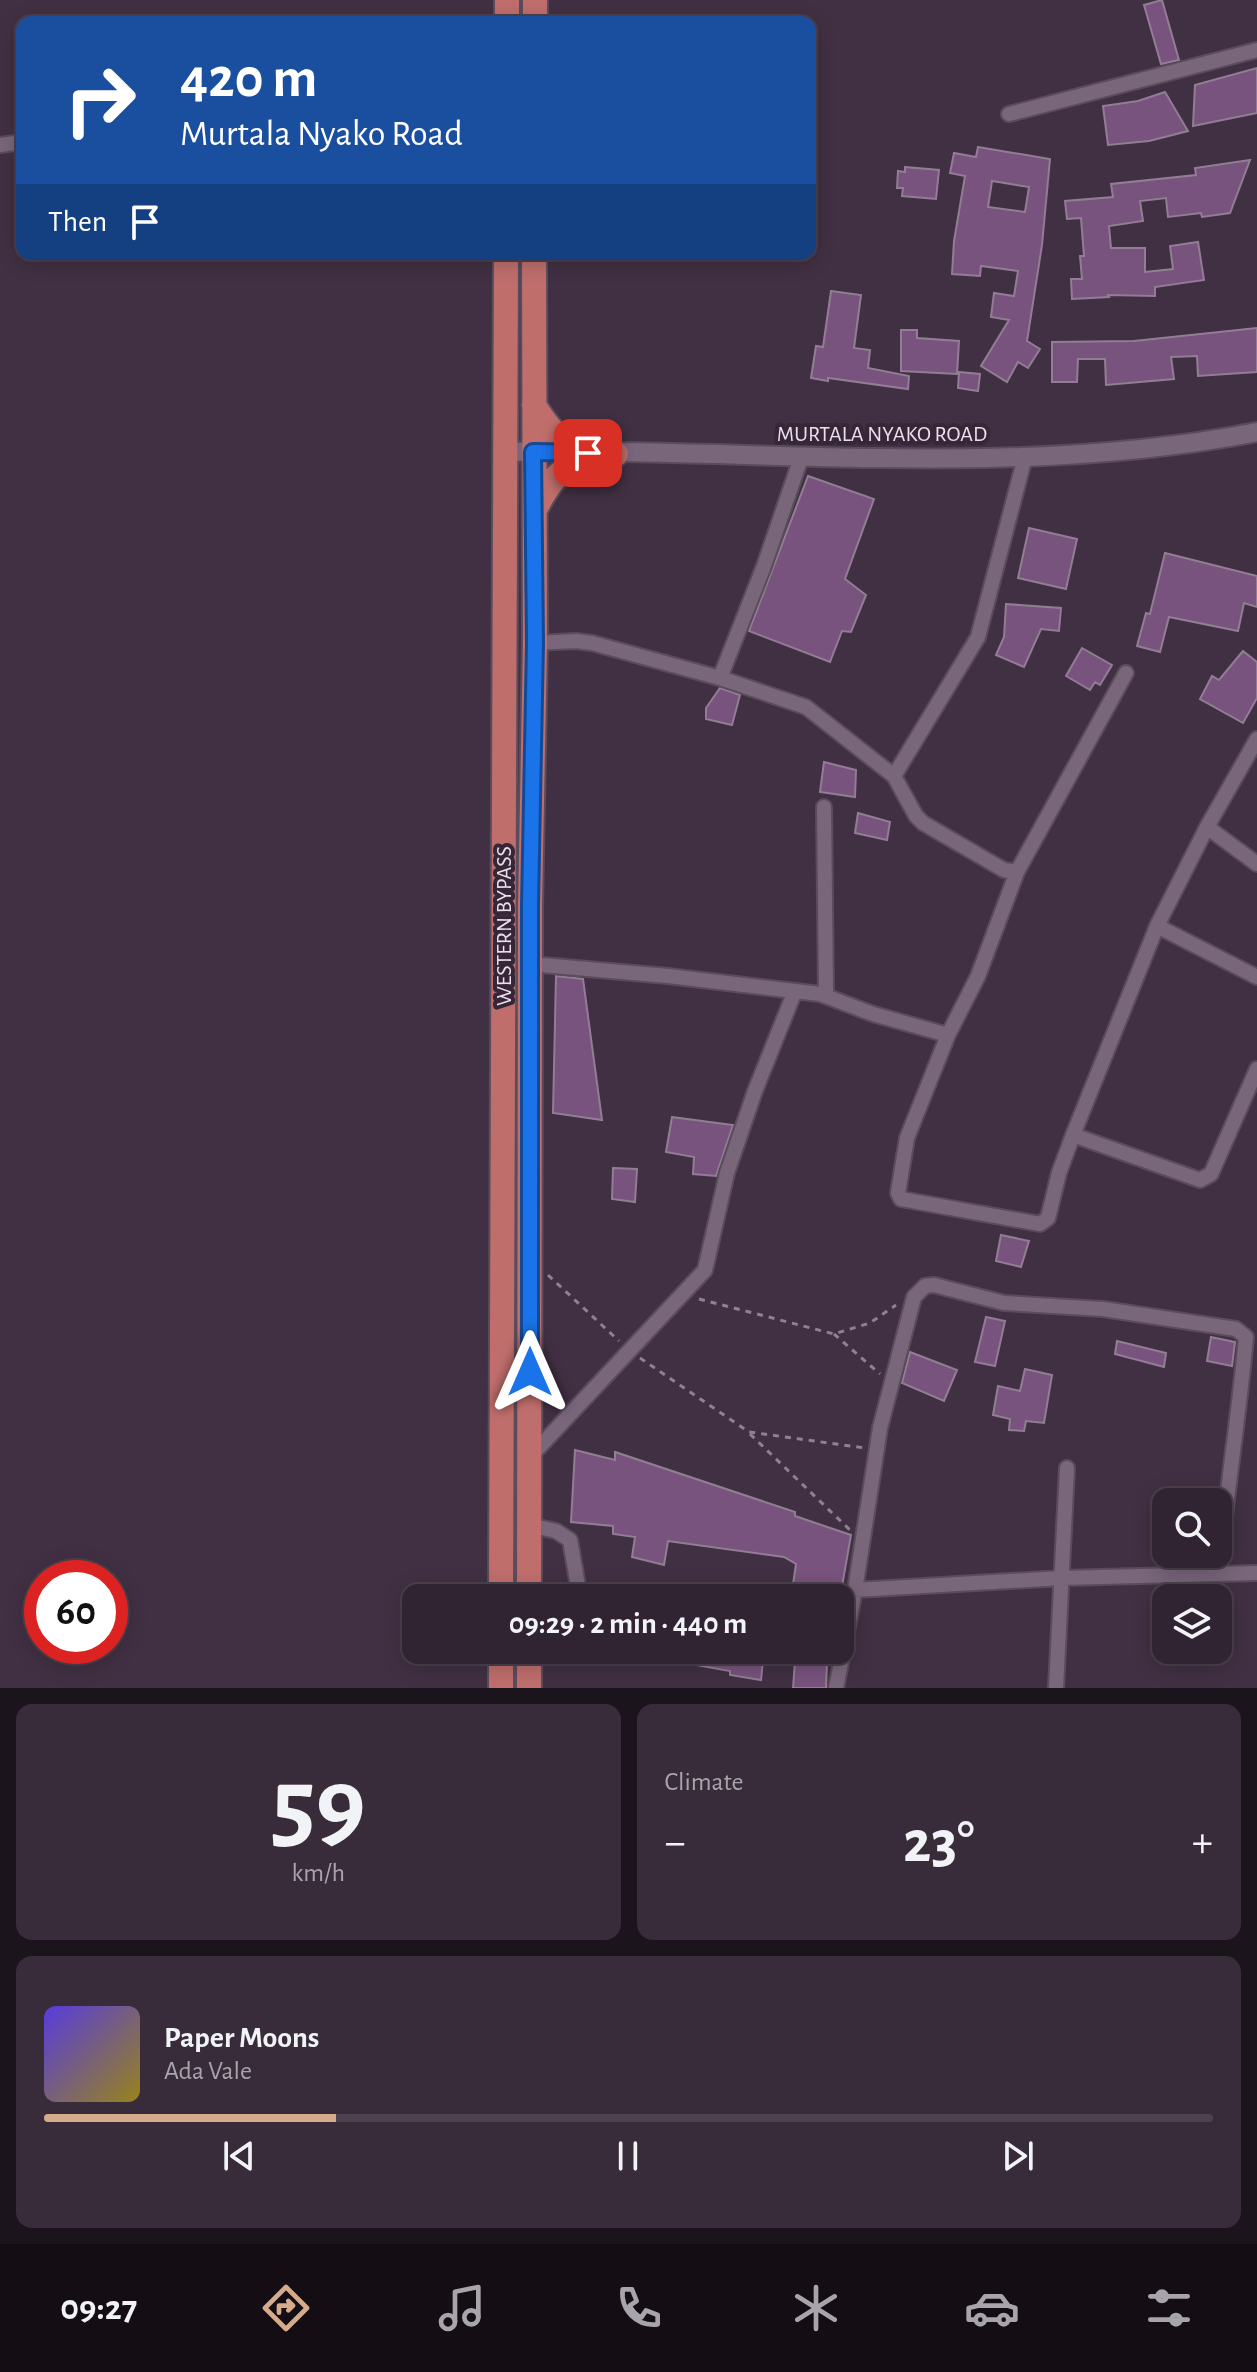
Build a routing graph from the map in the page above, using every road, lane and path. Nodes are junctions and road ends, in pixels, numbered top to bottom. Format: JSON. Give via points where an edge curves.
{"nodes":[{"id":1,"x":1257,"y":50,"type":"edge"},
{"id":2,"x":1009,"y":114,"type":"dead end"},
{"id":3,"x":506,"y":260,"type":"edge"},
{"id":4,"x":534,"y":260,"type":"edge"},
{"id":5,"x":534,"y":405,"type":"junction"},
{"id":6,"x":1257,"y":432,"type":"edge"},
{"id":7,"x":505,"y":452,"type":"junction"},
{"id":8,"x":533,"y":452,"type":"junction"},
{"id":9,"x":616,"y":454,"type":"junction"},
{"id":10,"x":1025,"y":457,"type":"junction"},
{"id":11,"x":801,"y":458,"type":"junction"},
{"id":12,"x":534,"y":512,"type":"junction"},
{"id":13,"x":535,"y":643,"type":"junction"},
{"id":14,"x":1126,"y":673,"type":"dead end"},
{"id":15,"x":720,"y":678,"type":"junction"},
{"id":16,"x":1257,"y":739,"type":"edge"},
{"id":17,"x":894,"y":776,"type":"junction"},
{"id":18,"x":824,"y":807,"type":"dead end"},
{"id":19,"x":1207,"y":827,"type":"junction"},
{"id":20,"x":1257,"y":864,"type":"edge"},
{"id":21,"x":1017,"y":872,"type":"junction"},
{"id":22,"x":1157,"y":926,"type":"junction"},
{"id":23,"x":530,"y":964,"type":"junction"},
{"id":24,"x":1257,"y":977,"type":"edge"},
{"id":25,"x":795,"y":991,"type":"junction"},
{"id":26,"x":826,"y":995,"type":"junction"},
{"id":27,"x":948,"y":1035,"type":"junction"},
{"id":28,"x":1257,"y":1069,"type":"edge"},
{"id":29,"x":1073,"y":1135,"type":"junction"},
{"id":30,"x":530,"y":1258,"type":"junction"},
{"id":31,"x":919,"y":1290,"type":"junction"},
{"id":32,"x":683,"y":1295,"type":"junction"},
{"id":33,"x":834,"y":1334,"type":"junction"},
{"id":34,"x":630,"y":1351,"type":"junction"},
{"id":35,"x":891,"y":1384,"type":"junction"},
{"id":36,"x":1241,"y":1396,"type":"junction"},
{"id":37,"x":1257,"y":1399,"type":"edge"},
{"id":38,"x":749,"y":1432,"type":"junction"},
{"id":39,"x":877,"y":1449,"type":"junction"},
{"id":40,"x":529,"y":1458,"type":"junction"},
{"id":41,"x":1067,"y":1468,"type":"dead end"},
{"id":42,"x":529,"y":1525,"type":"junction"},
{"id":43,"x":863,"y":1542,"type":"junction"},
{"id":44,"x":1219,"y":1573,"type":"junction"},
{"id":45,"x":1257,"y":1573,"type":"edge"},
{"id":46,"x":1062,"y":1578,"type":"junction"},
{"id":47,"x":501,"y":1584,"type":"edge"},
{"id":48,"x":529,"y":1584,"type":"edge"},
{"id":49,"x":578,"y":1584,"type":"edge"},
{"id":50,"x":855,"y":1590,"type":"junction"},
{"id":51,"x":854,"y":1594,"type":"edge"},
{"id":52,"x":501,"y":1664,"type":"edge"},
{"id":53,"x":529,"y":1664,"type":"edge"},
{"id":54,"x":840,"y":1664,"type":"edge"},
{"id":55,"x":501,"y":1688,"type":"edge"},
{"id":56,"x":529,"y":1688,"type":"edge"},
{"id":57,"x":836,"y":1688,"type":"edge"},
{"id":58,"x":1056,"y":1688,"type":"edge"}],
"edges":[{"from":1,"to":2,"type":"street"},
{"from":3,"to":7,"type":"main road","name":"WESTERN BYPASS"},
{"from":4,"to":5,"type":"main road","name":"WESTERN BYPASS"},
{"from":5,"to":8,"type":"main road","name":"WESTERN BYPASS"},
{"from":5,"to":9,"type":"main road","via":[[566,443]]},
{"from":6,"to":10,"type":"street","name":"MURTALA NYAKO ROAD","via":[[1124,452]]},
{"from":7,"to":8,"type":"street","name":"MURTALA NYAKO ROAD"},
{"from":7,"to":47,"type":"main road","name":"WESTERN BYPASS"},
{"from":8,"to":9,"type":"street","name":"MURTALA NYAKO ROAD"},
{"from":8,"to":12,"type":"main road","name":"WESTERN BYPASS"},
{"from":9,"to":11,"type":"street","name":"MURTALA NYAKO ROAD"},
{"from":9,"to":12,"type":"main road","via":[[566,467],[550,481]]},
{"from":10,"to":11,"type":"street","name":"MURTALA NYAKO ROAD"},
{"from":10,"to":17,"type":"street","via":[[984,623]]},
{"from":11,"to":15,"type":"street"},
{"from":12,"to":13,"type":"main road","name":"WESTERN BYPASS"},
{"from":13,"to":15,"type":"street","via":[[592,643]]},
{"from":13,"to":23,"type":"main road","name":"WESTERN BYPASS"},
{"from":14,"to":21,"type":"street"},
{"from":15,"to":17,"type":"street","via":[[806,707]]},
{"from":16,"to":19,"type":"street"},
{"from":17,"to":21,"type":"street","via":[[923,823],[1004,870]]},
{"from":18,"to":26,"type":"street"},
{"from":19,"to":20,"type":"street"},
{"from":19,"to":22,"type":"street"},
{"from":21,"to":27,"type":"street","via":[[978,976]]},
{"from":22,"to":24,"type":"street"},
{"from":22,"to":29,"type":"street"},
{"from":23,"to":25,"type":"street"},
{"from":23,"to":30,"type":"main road","name":"WESTERN BYPASS"},
{"from":25,"to":26,"type":"street"},
{"from":25,"to":32,"type":"street","via":[[727,1173],[709,1262]]},
{"from":26,"to":27,"type":"street"},
{"from":27,"to":29,"type":"street","via":[[907,1138],[901,1199],[1045,1223]]},
{"from":28,"to":29,"type":"street","via":[[1211,1174],[1200,1180]]},
{"from":30,"to":34,"type":"path"},
{"from":30,"to":40,"type":"main road","name":"WESTERN BYPASS"},
{"from":31,"to":33,"type":"path","via":[[870,1323]]},
{"from":31,"to":35,"type":"street"},
{"from":31,"to":36,"type":"street","via":[[934,1285],[1004,1303],[1103,1309],[1236,1329],[1246,1337]]},
{"from":32,"to":33,"type":"path"},
{"from":32,"to":34,"type":"street"},
{"from":33,"to":35,"type":"path"},
{"from":34,"to":38,"type":"path"},
{"from":34,"to":40,"type":"street"},
{"from":35,"to":39,"type":"street"},
{"from":36,"to":37,"type":"street"},
{"from":36,"to":44,"type":"street"},
{"from":38,"to":39,"type":"path"},
{"from":38,"to":43,"type":"path"},
{"from":39,"to":43,"type":"street"},
{"from":40,"to":42,"type":"main road","name":"WESTERN BYPASS"},
{"from":41,"to":46,"type":"street"},
{"from":42,"to":48,"type":"main road","name":"WESTERN BYPASS"},
{"from":42,"to":49,"type":"street","via":[[570,1540]]},
{"from":43,"to":50,"type":"street"},
{"from":44,"to":45,"type":"street"},
{"from":44,"to":46,"type":"street"},
{"from":46,"to":50,"type":"street"},
{"from":46,"to":58,"type":"street"},
{"from":50,"to":51,"type":"street"},
{"from":52,"to":55,"type":"main road"},
{"from":53,"to":56,"type":"main road"},
{"from":54,"to":57,"type":"street"}]}
